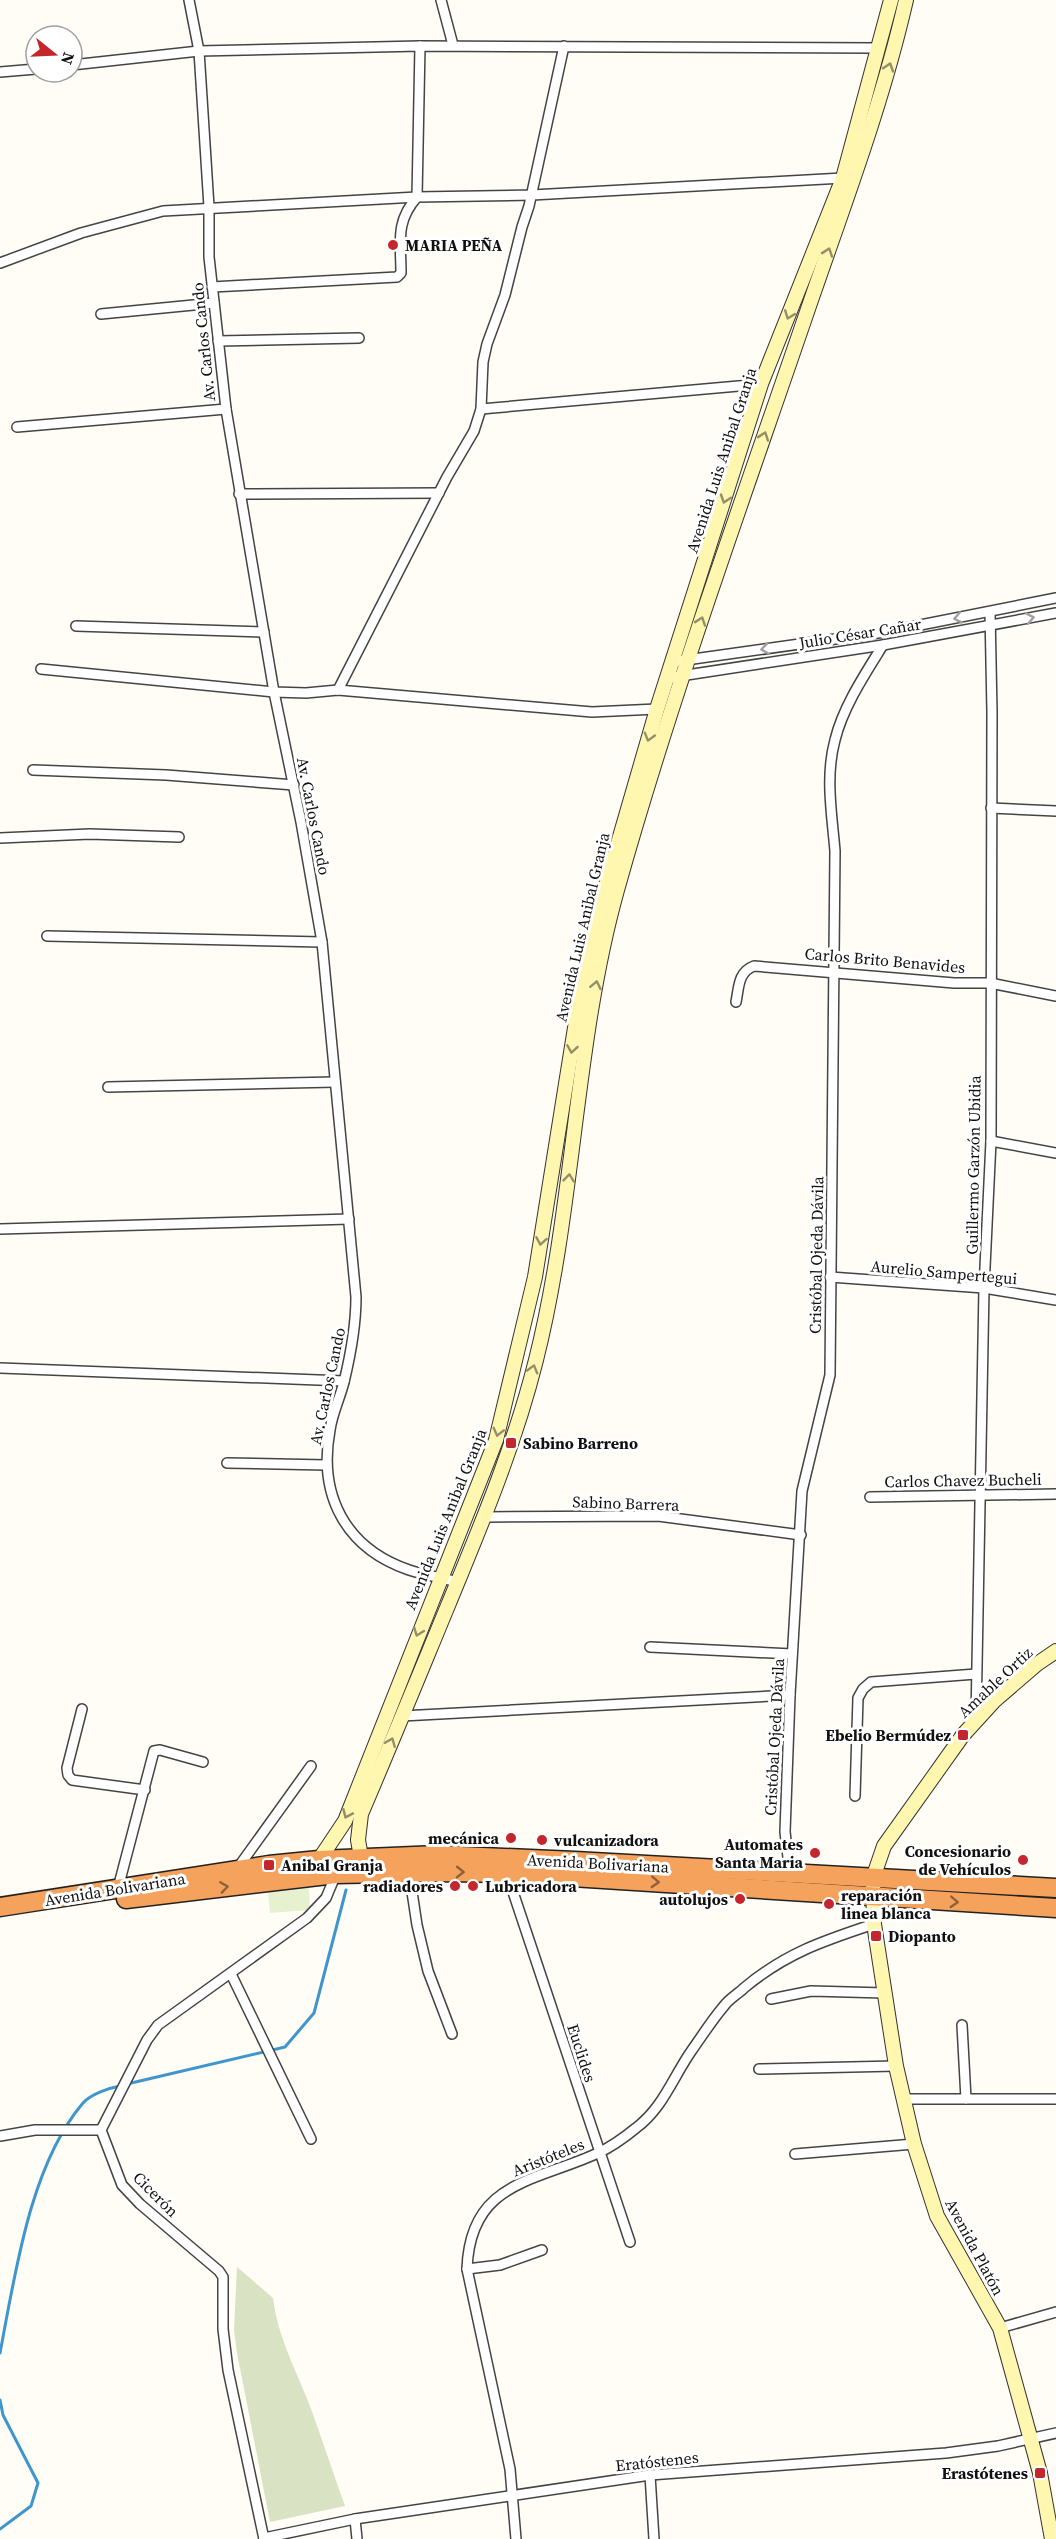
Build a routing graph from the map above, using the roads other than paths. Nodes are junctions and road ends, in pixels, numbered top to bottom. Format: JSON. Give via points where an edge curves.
{"nodes":[{"id":1,"x":189,"y":0,"type":"edge"},
{"id":2,"x":441,"y":0,"type":"edge"},
{"id":3,"x":891,"y":0,"type":"edge"},
{"id":4,"x":906,"y":0,"type":"edge"},
{"id":5,"x":453,"y":45,"type":"junction"},
{"id":6,"x":420,"y":46,"type":"junction"},
{"id":7,"x":564,"y":46,"type":"junction"},
{"id":8,"x":878,"y":48,"type":"junction"},
{"id":9,"x":199,"y":51,"type":"junction"},
{"id":10,"x":84,"y":64,"type":"edge"},
{"id":11,"x":1,"y":70,"type":"edge"},
{"id":12,"x":24,"y":70,"type":"edge"},
{"id":13,"x":843,"y":178,"type":"junction"},
{"id":14,"x":532,"y":195,"type":"junction"},
{"id":15,"x":417,"y":197,"type":"junction"},
{"id":16,"x":208,"y":207,"type":"junction"},
{"id":17,"x":0,"y":263,"type":"edge"},
{"id":18,"x":212,"y":287,"type":"junction"},
{"id":19,"x":214,"y":303,"type":"junction"},
{"id":20,"x":101,"y":314,"type":"dead end"},
{"id":21,"x":358,"y":338,"type":"dead end"},
{"id":22,"x":218,"y":340,"type":"junction"},
{"id":23,"x":762,"y":384,"type":"junction"},
{"id":24,"x":226,"y":409,"type":"junction"},
{"id":25,"x":481,"y":409,"type":"junction"},
{"id":26,"x":17,"y":427,"type":"dead end"},
{"id":27,"x":439,"y":493,"type":"junction"},
{"id":28,"x":239,"y":494,"type":"junction"},
{"id":29,"x":1056,"y":598,"type":"edge"},
{"id":30,"x":990,"y":612,"type":"junction"},
{"id":31,"x":1056,"y":613,"type":"edge"},
{"id":32,"x":990,"y":626,"type":"junction"},
{"id":33,"x":76,"y":627,"type":"dead end"},
{"id":34,"x":264,"y":632,"type":"junction"},
{"id":35,"x":883,"y":645,"type":"junction"},
{"id":36,"x":687,"y":660,"type":"junction"},
{"id":37,"x":672,"y":662,"type":"junction"},
{"id":38,"x":41,"y":669,"type":"dead end"},
{"id":39,"x":682,"y":676,"type":"junction"},
{"id":40,"x":667,"y":678,"type":"junction"},
{"id":41,"x":338,"y":690,"type":"junction"},
{"id":42,"x":274,"y":692,"type":"junction"},
{"id":43,"x":657,"y":709,"type":"junction"},
{"id":44,"x":33,"y":770,"type":"dead end"},
{"id":45,"x":294,"y":785,"type":"junction"},
{"id":46,"x":991,"y":808,"type":"junction"},
{"id":47,"x":1056,"y":811,"type":"edge"},
{"id":48,"x":178,"y":837,"type":"dead end"},
{"id":49,"x":0,"y":838,"type":"edge"},
{"id":50,"x":47,"y":936,"type":"dead end"},
{"id":51,"x":322,"y":942,"type":"junction"},
{"id":52,"x":834,"y":972,"type":"junction"},
{"id":53,"x":990,"y":983,"type":"junction"},
{"id":54,"x":1056,"y":996,"type":"edge"},
{"id":55,"x":736,"y":1002,"type":"dead end"},
{"id":56,"x":335,"y":1082,"type":"junction"},
{"id":57,"x":108,"y":1087,"type":"dead end"},
{"id":58,"x":991,"y":1141,"type":"junction"},
{"id":59,"x":1056,"y":1153,"type":"edge"},
{"id":60,"x":349,"y":1219,"type":"junction"},
{"id":61,"x":0,"y":1229,"type":"edge"},
{"id":62,"x":830,"y":1277,"type":"junction"},
{"id":63,"x":984,"y":1288,"type":"junction"},
{"id":64,"x":1056,"y":1300,"type":"edge"},
{"id":65,"x":0,"y":1368,"type":"edge"},
{"id":66,"x":344,"y":1382,"type":"junction"},
{"id":67,"x":227,"y":1463,"type":"dead end"},
{"id":68,"x":326,"y":1465,"type":"junction"},
{"id":69,"x":1056,"y":1494,"type":"edge"},
{"id":70,"x":980,"y":1495,"type":"junction"},
{"id":71,"x":870,"y":1497,"type":"dead end"},
{"id":72,"x":485,"y":1517,"type":"junction"},
{"id":73,"x":801,"y":1535,"type":"junction"},
{"id":74,"x":440,"y":1578,"type":"junction"},
{"id":75,"x":458,"y":1582,"type":"junction"},
{"id":76,"x":650,"y":1647,"type":"dead end"},
{"id":77,"x":1056,"y":1651,"type":"edge"},
{"id":78,"x":792,"y":1654,"type":"junction"},
{"id":79,"x":976,"y":1674,"type":"junction"},
{"id":80,"x":790,"y":1695,"type":"junction"},
{"id":81,"x":82,"y":1709,"type":"dead end"},
{"id":82,"x":402,"y":1716,"type":"junction"},
{"id":83,"x":976,"y":1719,"type":"junction"},
{"id":84,"x":203,"y":1761,"type":"dead end"},
{"id":85,"x":311,"y":1766,"type":"dead end"},
{"id":86,"x":145,"y":1790,"type":"junction"},
{"id":87,"x":855,"y":1796,"type":"dead end"},
{"id":88,"x":362,"y":1857,"type":"junction"},
{"id":89,"x":319,"y":1860,"type":"junction"},
{"id":90,"x":235,"y":1871,"type":"junction"},
{"id":91,"x":409,"y":1872,"type":"junction"},
{"id":92,"x":510,"y":1873,"type":"junction"},
{"id":93,"x":336,"y":1874,"type":"junction"},
{"id":94,"x":790,"y":1874,"type":"junction"},
{"id":95,"x":873,"y":1887,"type":"junction"},
{"id":96,"x":1056,"y":1888,"type":"edge"},
{"id":97,"x":118,"y":1889,"type":"junction"},
{"id":98,"x":0,"y":1907,"type":"edge"},
{"id":99,"x":1056,"y":1908,"type":"edge"},
{"id":100,"x":0,"y":1919,"type":"edge"},
{"id":101,"x":874,"y":1924,"type":"junction"},
{"id":102,"x":231,"y":1974,"type":"junction"},
{"id":103,"x":885,"y":1992,"type":"junction"},
{"id":104,"x":771,"y":1999,"type":"dead end"},
{"id":105,"x":962,"y":2025,"type":"dead end"},
{"id":106,"x":452,"y":2034,"type":"dead end"},
{"id":107,"x":896,"y":2066,"type":"junction"},
{"id":108,"x":759,"y":2069,"type":"dead end"},
{"id":109,"x":903,"y":2099,"type":"junction"},
{"id":110,"x":966,"y":2099,"type":"junction"},
{"id":111,"x":1056,"y":2099,"type":"edge"},
{"id":112,"x":101,"y":2130,"type":"junction"},
{"id":113,"x":0,"y":2136,"type":"edge"},
{"id":114,"x":311,"y":2139,"type":"dead end"},
{"id":115,"x":914,"y":2144,"type":"junction"},
{"id":116,"x":600,"y":2152,"type":"junction"},
{"id":117,"x":795,"y":2154,"type":"dead end"},
{"id":118,"x":630,"y":2242,"type":"dead end"},
{"id":119,"x":542,"y":2250,"type":"dead end"},
{"id":120,"x":467,"y":2269,"type":"junction"},
{"id":121,"x":1056,"y":2312,"type":"edge"},
{"id":122,"x":1000,"y":2328,"type":"junction"},
{"id":123,"x":1056,"y":2433,"type":"edge"},
{"id":124,"x":1031,"y":2439,"type":"junction"},
{"id":125,"x":650,"y":2475,"type":"junction"},
{"id":126,"x":514,"y":2495,"type":"junction"},
{"id":127,"x":1052,"y":2512,"type":"edge"},
{"id":128,"x":354,"y":2519,"type":"junction"},
{"id":129,"x":264,"y":2538,"type":"edge"},
{"id":130,"x":357,"y":2539,"type":"edge"},
{"id":131,"x":516,"y":2539,"type":"edge"},
{"id":132,"x":654,"y":2539,"type":"edge"},
{"id":133,"x":1052,"y":2539,"type":"edge"}],
"edges":[{"from":1,"to":9,"type":"street","name":"Av. Carlos Cando"},
{"from":2,"to":5,"type":"street"},
{"from":3,"to":8,"type":"main road","name":"Avenida Luis Anibal Granja"},
{"from":36,"to":4,"type":"main road","name":"Avenida Luis Anibal Granja","one_way":true,"via":[[856,170],[895,49]]},
{"from":5,"to":6,"type":"street"},
{"from":5,"to":7,"type":"street"},
{"from":6,"to":9,"type":"street"},
{"from":6,"to":15,"type":"street"},
{"from":7,"to":8,"type":"street"},
{"from":7,"to":14,"type":"street"},
{"from":8,"to":13,"type":"main road","name":"Avenida Luis Anibal Granja"},
{"from":9,"to":10,"type":"street"},
{"from":9,"to":16,"type":"street","name":"Av. Carlos Cando"},
{"from":11,"to":12,"type":"street"},
{"from":13,"to":14,"type":"street"},
{"from":13,"to":23,"type":"main road","name":"Avenida Luis Anibal Granja","one_way":true},
{"from":14,"to":15,"type":"street"},
{"from":14,"to":25,"type":"street","via":[[505,295],[487,344]]},
{"from":15,"to":16,"type":"street"},
{"from":15,"to":18,"type":"street","via":[[406,209],[400,226],[402,273],[397,277]]},
{"from":16,"to":17,"type":"street","via":[[163,211],[81,234]]},
{"from":16,"to":18,"type":"street","name":"Av. Carlos Cando"},
{"from":18,"to":19,"type":"street","name":"Av. Carlos Cando"},
{"from":19,"to":20,"type":"street"},
{"from":19,"to":22,"type":"street","name":"Av. Carlos Cando"},
{"from":21,"to":22,"type":"street"},
{"from":22,"to":24,"type":"street","name":"Av. Carlos Cando"},
{"from":23,"to":25,"type":"street"},
{"from":23,"to":37,"type":"main road","name":"Avenida Luis Anibal Granja","one_way":true},
{"from":24,"to":26,"type":"street"},
{"from":24,"to":28,"type":"street","name":"Av. Carlos Cando"},
{"from":25,"to":27,"type":"street","via":[[474,431]]},
{"from":27,"to":28,"type":"street"},
{"from":27,"to":41,"type":"street"},
{"from":28,"to":34,"type":"street","name":"Av. Carlos Cando"},
{"from":29,"to":30,"type":"street","name":"Julio César Cañar"},
{"from":30,"to":32,"type":"street","name":"Guillermo Garzón Ubidia"},
{"from":30,"to":36,"type":"street","name":"Julio César Cañar","one_way":true,"via":[[885,632]]},
{"from":32,"to":31,"type":"street","name":"Julio César Cañar","one_way":true},
{"from":32,"to":35,"type":"street","name":"Julio César Cañar"},
{"from":32,"to":46,"type":"street","name":"Guillermo Garzón Ubidia"},
{"from":33,"to":34,"type":"street"},
{"from":34,"to":42,"type":"street","name":"Av. Carlos Cando"},
{"from":35,"to":39,"type":"street","name":"Julio César Cañar"},
{"from":35,"to":52,"type":"street","name":"Cristóbal Ojeda Dávila","via":[[834,741],[830,786],[835,851]]},
{"from":36,"to":37,"type":"street","name":"Julio César Cañar"},
{"from":36,"to":39,"type":"main road","name":"Avenida Luis Anibal Granja"},
{"from":37,"to":40,"type":"main road","name":"Avenida Luis Anibal Granja"},
{"from":38,"to":42,"type":"street"},
{"from":39,"to":40,"type":"street","name":"Julio César Cañar"},
{"from":72,"to":39,"type":"main road","name":"Avenida Luis Anibal Granja","one_way":true,"via":[[535,1363],[554,1280],[591,1011],[616,895]]},
{"from":40,"to":43,"type":"main road","name":"Avenida Luis Anibal Granja"},
{"from":41,"to":42,"type":"street"},
{"from":41,"to":43,"type":"street","via":[[592,712]]},
{"from":42,"to":45,"type":"street","name":"Av. Carlos Cando"},
{"from":43,"to":74,"type":"main road","name":"Avenida Luis Anibal Granja","one_way":true,"via":[[604,892],[583,986],[535,1277],[496,1440]]},
{"from":44,"to":45,"type":"street"},
{"from":45,"to":51,"type":"street","name":"Av. Carlos Cando"},
{"from":46,"to":47,"type":"street"},
{"from":46,"to":53,"type":"street","name":"Guillermo Garzón Ubidia"},
{"from":48,"to":49,"type":"street","via":[[90,834]]},
{"from":50,"to":51,"type":"street"},
{"from":51,"to":56,"type":"street","name":"Av. Carlos Cando"},
{"from":52,"to":53,"type":"street","name":"Carlos Brito Benavides"},
{"from":52,"to":55,"type":"street","name":"Carlos Brito Benavides","via":[[754,966],[742,974]]},
{"from":52,"to":62,"type":"street","name":"Cristóbal Ojeda Dávila"},
{"from":53,"to":54,"type":"street","name":"Carlos Brito Benavides"},
{"from":53,"to":58,"type":"street","name":"Guillermo Garzón Ubidia"},
{"from":56,"to":57,"type":"street"},
{"from":56,"to":60,"type":"street","name":"Av. Carlos Cando"},
{"from":58,"to":59,"type":"street"},
{"from":58,"to":63,"type":"street","name":"Guillermo Garzón Ubidia"},
{"from":60,"to":61,"type":"street"},
{"from":60,"to":66,"type":"street","name":"Av. Carlos Cando","via":[[356,1320]]},
{"from":62,"to":63,"type":"street","name":"Aurelio Sampertegui"},
{"from":62,"to":73,"type":"street","name":"Cristóbal Ojeda Dávila","via":[[830,1375],[802,1491]]},
{"from":63,"to":64,"type":"street","name":"Aurelio Sampertegui"},
{"from":63,"to":70,"type":"street","name":"Guillermo Garzón Ubidia"},
{"from":65,"to":66,"type":"street"},
{"from":66,"to":68,"type":"street","name":"Av. Carlos Cando","via":[[330,1428]]},
{"from":67,"to":68,"type":"street"},
{"from":68,"to":74,"type":"street","name":"Av. Carlos Cando","via":[[332,1500],[350,1530],[378,1555],[409,1570]]},
{"from":69,"to":70,"type":"street","name":"Carlos Chavez Bucheli"},
{"from":70,"to":71,"type":"street","name":"Carlos Chavez Bucheli"},
{"from":70,"to":79,"type":"street","name":"Guillermo Garzón Ubidia"},
{"from":72,"to":73,"type":"street","name":"Sabino Barrera","via":[[658,1516]]},
{"from":72,"to":75,"type":"main road","name":"Avenida Luis Anibal Granja"},
{"from":73,"to":78,"type":"street","name":"Cristóbal Ojeda Dávila"},
{"from":74,"to":75,"type":"street","name":"Av. Carlos Cando"},
{"from":74,"to":89,"type":"main road","name":"Avenida Luis Anibal Granja","one_way":true,"via":[[345,1821]]},
{"from":75,"to":82,"type":"main road","name":"Avenida Luis Anibal Granja"},
{"from":76,"to":78,"type":"street"},
{"from":77,"to":83,"type":"main road","name":"Amable Ortiz"},
{"from":78,"to":80,"type":"street","name":"Cristóbal Ojeda Dávila"},
{"from":79,"to":83,"type":"street","name":"Guillermo Garzón Ubidia"},
{"from":79,"to":87,"type":"street","via":[[871,1682],[863,1689],[858,1698]]},
{"from":80,"to":82,"type":"street"},
{"from":80,"to":94,"type":"street","name":"Cristóbal Ojeda Dávila","via":[[784,1832]]},
{"from":81,"to":86,"type":"street","via":[[68,1775],[72,1780]]},
{"from":88,"to":82,"type":"main road","name":"Avenida Luis Anibal Granja","one_way":true,"via":[[358,1840],[362,1814]]},
{"from":83,"to":95,"type":"main road","name":"Amable Ortiz","via":[[884,1846]]},
{"from":84,"to":86,"type":"street","via":[[154,1751]]},
{"from":85,"to":90,"type":"street"},
{"from":86,"to":97,"type":"street"},
{"from":88,"to":89,"type":"highway","name":"Avenida Bolivariana"},
{"from":88,"to":94,"type":"highway","name":"Avenida Bolivariana","via":[[438,1855]]},
{"from":89,"to":90,"type":"highway","name":"Avenida Bolivariana"},
{"from":90,"to":97,"type":"highway","name":"Avenida Bolivariana"},
{"from":91,"to":92,"type":"highway","name":"Avenida Bolivariana","one_way":true},
{"from":91,"to":93,"type":"highway","name":"Avenida Bolivariana"},
{"from":91,"to":106,"type":"street","via":[[428,1971]]},
{"from":92,"to":95,"type":"highway","name":"Avenida Bolivariana","one_way":true},
{"from":92,"to":116,"type":"street","name":"Euclides","via":[[510,1883]]},
{"from":100,"to":93,"type":"highway","name":"Avenida Bolivariana","one_way":true,"via":[[93,1903]]},
{"from":93,"to":102,"type":"street","via":[[326,1898],[307,1917]]},
{"from":94,"to":95,"type":"highway","name":"Avenida Bolivariana"},
{"from":95,"to":96,"type":"highway","name":"Avenida Bolivariana"},
{"from":95,"to":99,"type":"highway","name":"Avenida Bolivariana","one_way":true},
{"from":95,"to":101,"type":"main road","name":"Avenida Platón"},
{"from":97,"to":98,"type":"highway","name":"Avenida Bolivariana"},
{"from":101,"to":103,"type":"main road","name":"Avenida Platón"},
{"from":101,"to":116,"type":"street","name":"Aristóteles","via":[[813,1944],[768,1968],[724,2005],[656,2110]]},
{"from":102,"to":112,"type":"street","via":[[158,2025]]},
{"from":102,"to":114,"type":"street"},
{"from":103,"to":104,"type":"street","via":[[811,1991]]},
{"from":103,"to":107,"type":"main road","name":"Avenida Platón"},
{"from":105,"to":110,"type":"street"},
{"from":107,"to":108,"type":"street"},
{"from":107,"to":109,"type":"main road","name":"Avenida Platón"},
{"from":109,"to":110,"type":"street"},
{"from":109,"to":115,"type":"main road","name":"Avenida Platón"},
{"from":110,"to":111,"type":"street"},
{"from":112,"to":113,"type":"street","via":[[34,2130]]},
{"from":112,"to":129,"type":"street","name":"Cicerón","via":[[122,2184],[223,2277],[228,2370]]},
{"from":115,"to":117,"type":"street"},
{"from":115,"to":122,"type":"main road","name":"Avenida Platón","via":[[937,2216]]},
{"from":116,"to":118,"type":"street","name":"Euclides"},
{"from":116,"to":120,"type":"street","name":"Aristóteles","via":[[511,2187],[491,2202],[468,2245]]},
{"from":119,"to":120,"type":"street","via":[[500,2265]]},
{"from":120,"to":126,"type":"street","name":"Aristóteles"},
{"from":121,"to":122,"type":"street"},
{"from":122,"to":124,"type":"main road","name":"Avenida Platón"},
{"from":123,"to":124,"type":"street","name":"Eratóstenes"},
{"from":124,"to":125,"type":"street","name":"Eratóstenes","via":[[946,2452]]},
{"from":124,"to":127,"type":"main road","name":"Avenida Platón"},
{"from":125,"to":126,"type":"street","name":"Eratóstenes"},
{"from":125,"to":132,"type":"street"},
{"from":126,"to":128,"type":"street","name":"Eratóstenes"},
{"from":126,"to":131,"type":"street","name":"Aristóteles"},
{"from":127,"to":133,"type":"main road","name":"Avenida Platón"},
{"from":128,"to":129,"type":"street","name":"Eratóstenes"},
{"from":128,"to":130,"type":"street"}]}
